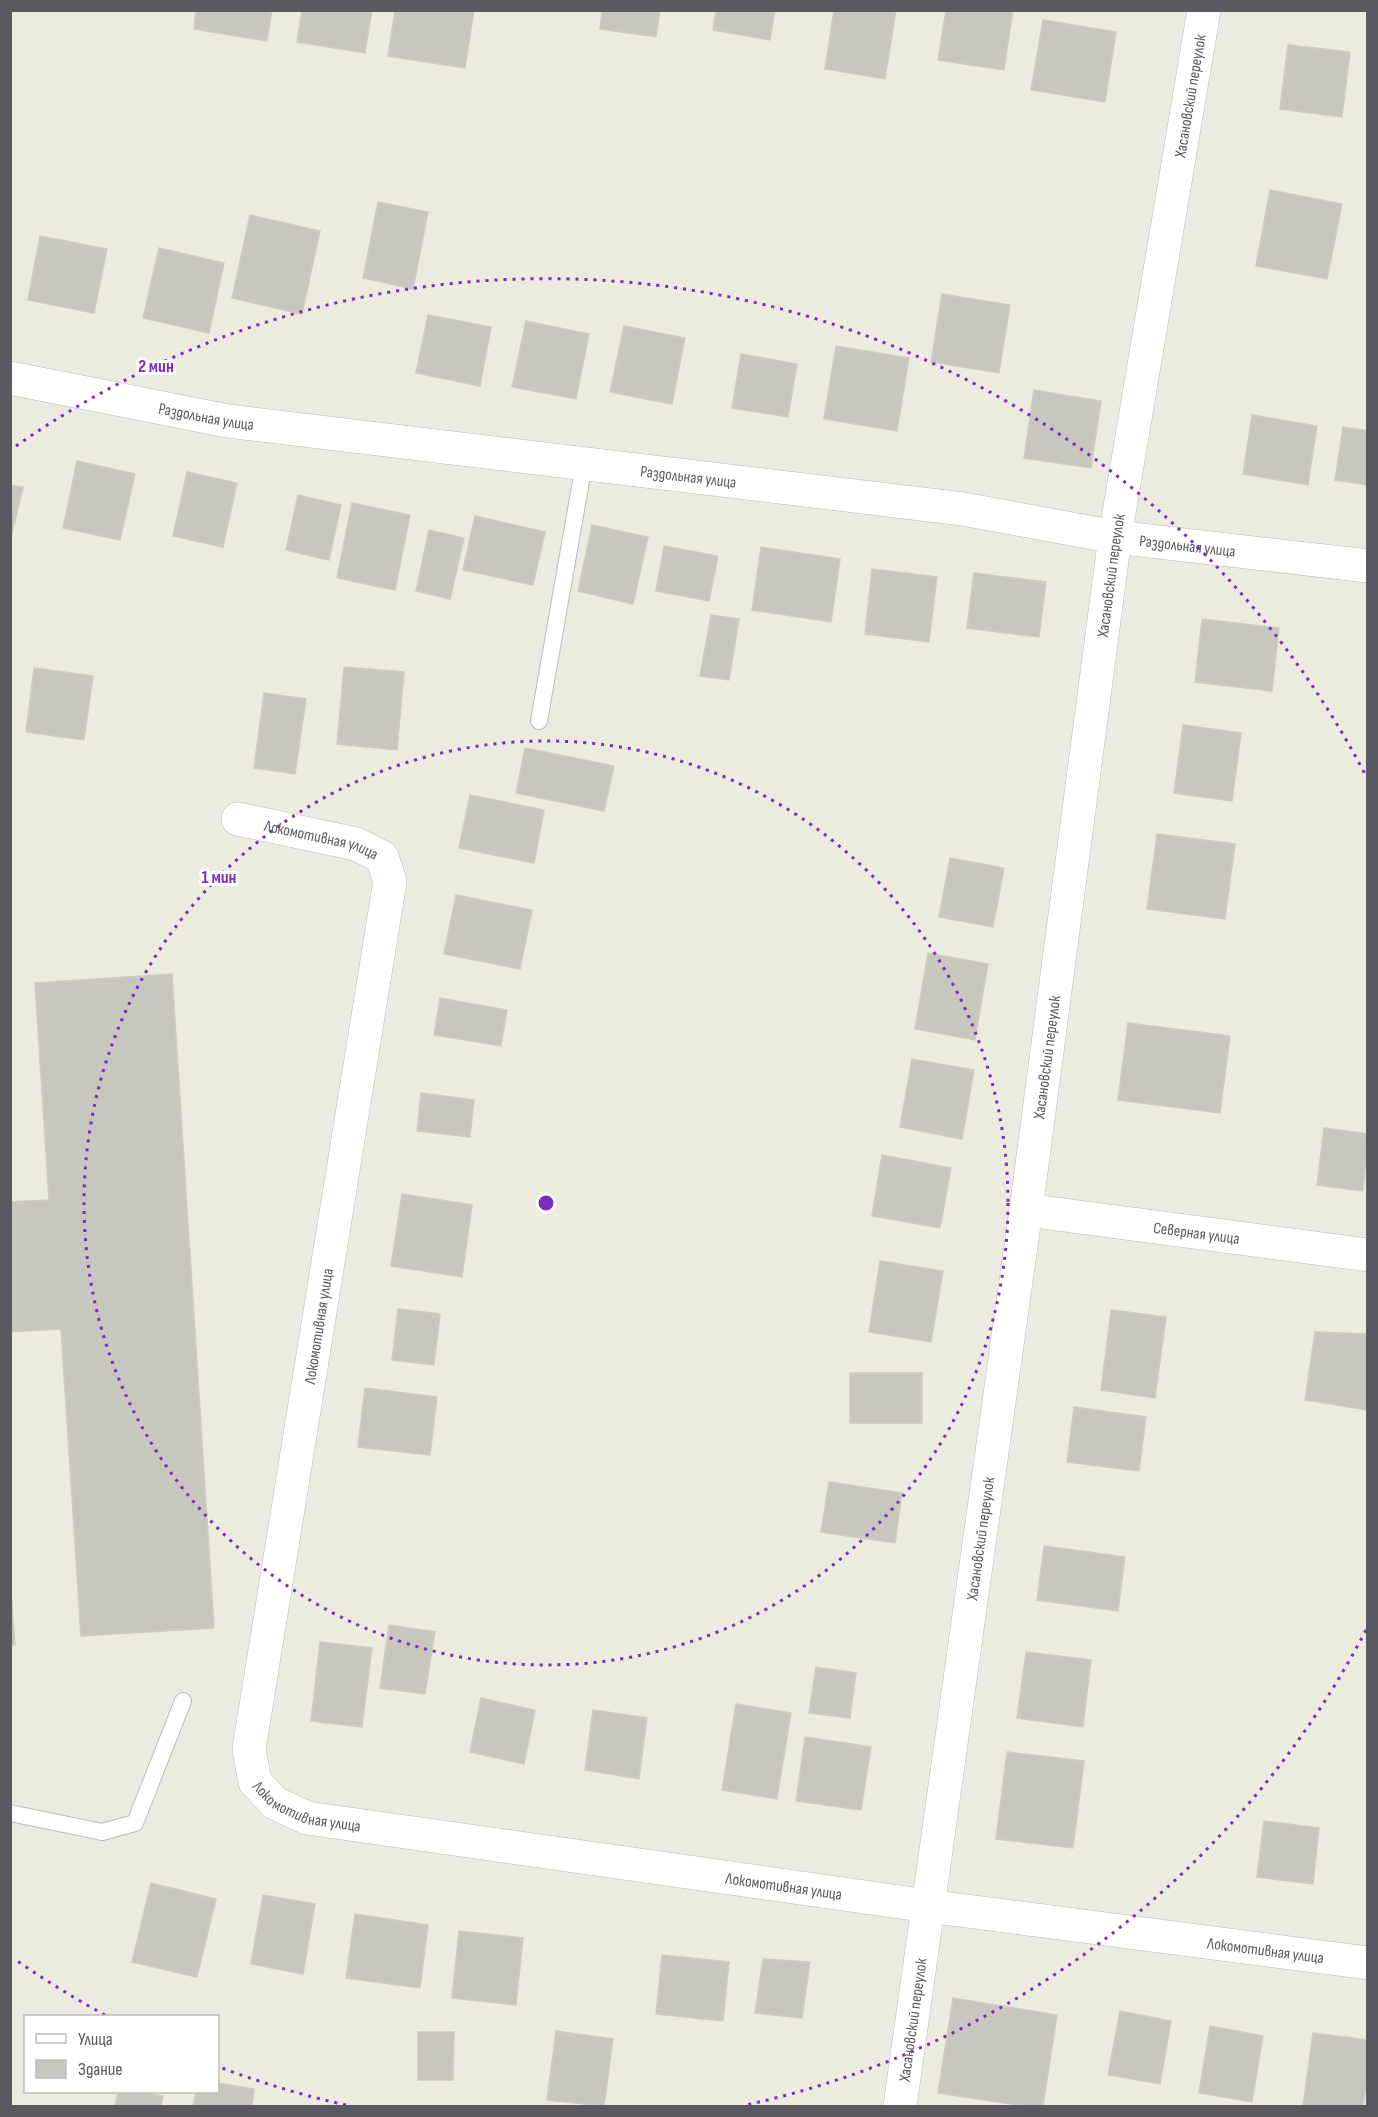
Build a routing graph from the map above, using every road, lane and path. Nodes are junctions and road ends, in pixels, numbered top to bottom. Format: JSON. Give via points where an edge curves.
{"nodes":[{"id":1,"x":1204,"y":10,"type":"edge"},
{"id":2,"x":10,"y":378,"type":"edge"},
{"id":3,"x":584,"y":464,"type":"junction"},
{"id":4,"x":1115,"y":537,"type":"junction"},
{"id":5,"x":1368,"y":566,"type":"edge"},
{"id":6,"x":539,"y":721,"type":"dead end"},
{"id":7,"x":238,"y":819,"type":"dead end"},
{"id":8,"x":1026,"y":1210,"type":"junction"},
{"id":9,"x":1368,"y":1255,"type":"edge"},
{"id":10,"x":183,"y":1701,"type":"dead end"},
{"id":11,"x":10,"y":1813,"type":"edge"},
{"id":12,"x":928,"y":1906,"type":"junction"},
{"id":13,"x":1368,"y":1963,"type":"edge"},
{"id":14,"x":900,"y":2106,"type":"edge"}],
"edges":[{"from":1,"to":4,"type":"street","name":"Хасановский переулок"},
{"from":2,"to":3,"type":"street","name":"Раздольная улица","via":[[228,421]]},
{"from":3,"to":4,"type":"street","name":"Раздольная улица","via":[[963,509]]},
{"from":3,"to":6,"type":"lane"},
{"from":4,"to":5,"type":"street","name":"Раздольная улица"},
{"from":4,"to":8,"type":"street","name":"Хасановский переулок"},
{"from":7,"to":12,"type":"street","name":"Локомотивная улица","via":[[356,844],[382,857],[390,881],[249,1749],[255,1782],[274,1803],[307,1818]]},
{"from":8,"to":9,"type":"street","name":"Северная улица"},
{"from":8,"to":12,"type":"street","name":"Хасановский переулок"},
{"from":10,"to":11,"type":"lane","via":[[135,1823],[102,1832]]},
{"from":12,"to":13,"type":"street","name":"Локомотивная улица"},
{"from":12,"to":14,"type":"street","name":"Хасановский переулок"}]}
